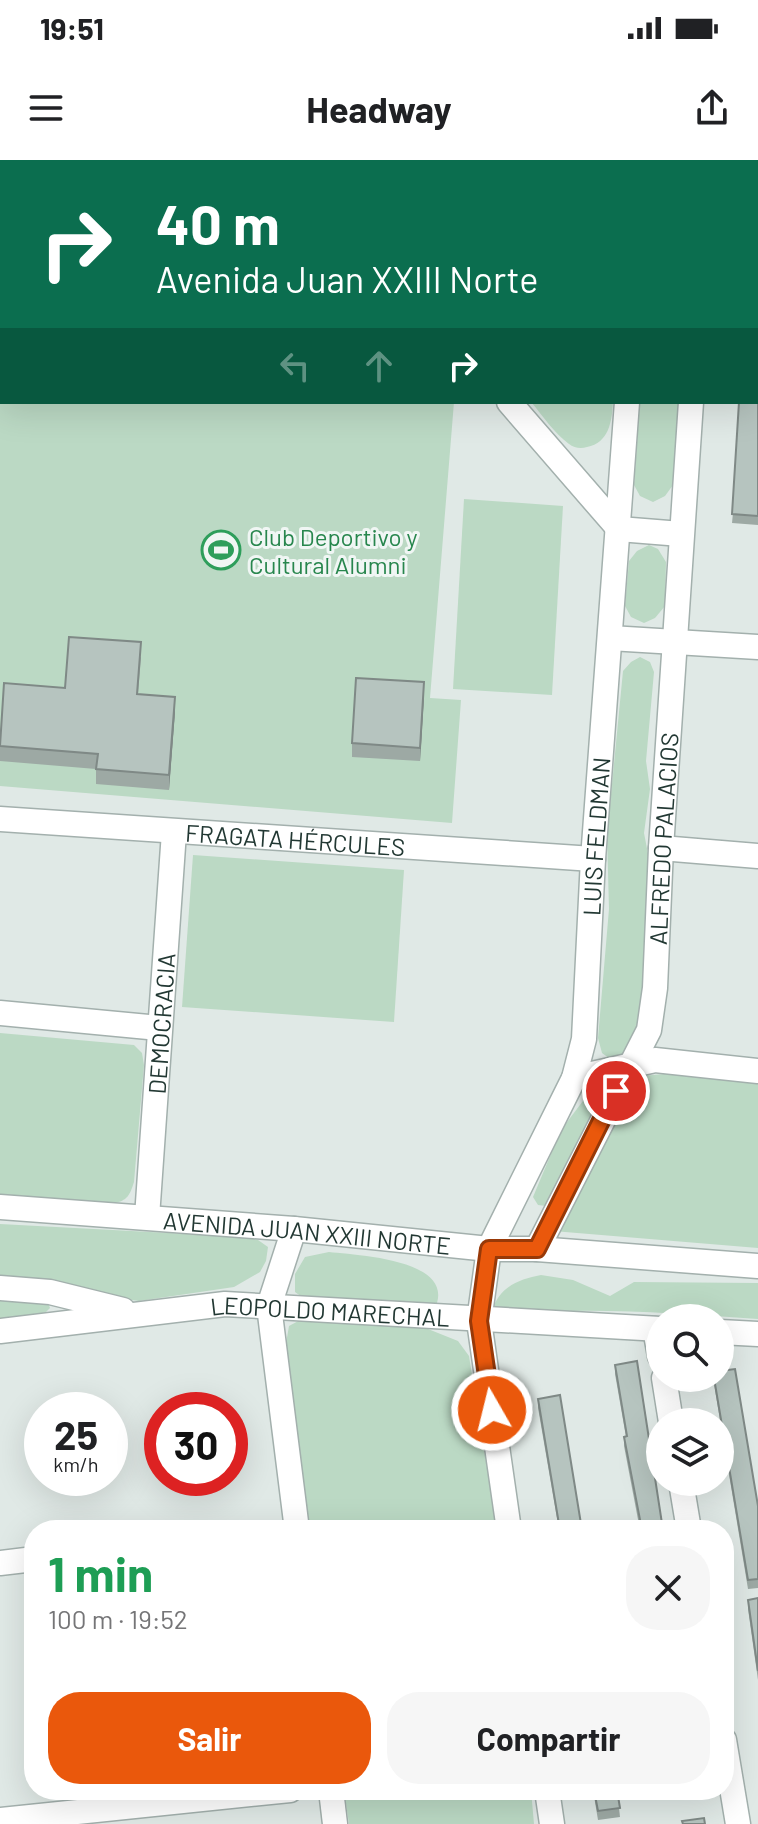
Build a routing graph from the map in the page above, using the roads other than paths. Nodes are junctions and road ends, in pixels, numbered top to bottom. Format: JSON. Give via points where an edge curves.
{"nodes":[{"id":1,"x":511,"y":404,"type":"edge"},
{"id":2,"x":627,"y":404,"type":"edge"},
{"id":3,"x":691,"y":404,"type":"edge"},
{"id":4,"x":619,"y":529,"type":"junction"},
{"id":5,"x":681,"y":534,"type":"junction"},
{"id":6,"x":610,"y":638,"type":"junction"},
{"id":7,"x":674,"y":642,"type":"junction"},
{"id":8,"x":758,"y":647,"type":"edge"},
{"id":9,"x":0,"y":819,"type":"edge"},
{"id":10,"x":174,"y":832,"type":"junction"},
{"id":11,"x":661,"y":848,"type":"junction"},
{"id":12,"x":758,"y":856,"type":"edge"},
{"id":13,"x":593,"y":859,"type":"junction"},
{"id":14,"x":0,"y":1013,"type":"edge"},
{"id":15,"x":159,"y":1028,"type":"junction"},
{"id":16,"x":629,"y":1065,"type":"junction"},
{"id":17,"x":758,"y":1071,"type":"edge"},
{"id":18,"x":574,"y":1078,"type":"junction"},
{"id":19,"x":0,"y":1207,"type":"edge"},
{"id":20,"x":147,"y":1217,"type":"junction"},
{"id":21,"x":294,"y":1229,"type":"junction"},
{"id":22,"x":489,"y":1249,"type":"junction"},
{"id":23,"x":537,"y":1249,"type":"junction"},
{"id":24,"x":758,"y":1266,"type":"edge"},
{"id":25,"x":0,"y":1288,"type":"edge"},
{"id":26,"x":269,"y":1306,"type":"junction"},
{"id":27,"x":140,"y":1314,"type":"junction"},
{"id":28,"x":479,"y":1321,"type":"junction"},
{"id":29,"x":646,"y":1328,"type":"edge"},
{"id":30,"x":0,"y":1331,"type":"edge"},
{"id":31,"x":734,"y":1333,"type":"edge"},
{"id":32,"x":758,"y":1334,"type":"edge"},
{"id":33,"x":683,"y":1496,"type":"edge"},
{"id":34,"x":295,"y":1520,"type":"edge"},
{"id":35,"x":508,"y":1520,"type":"edge"},
{"id":36,"x":687,"y":1520,"type":"edge"},
{"id":37,"x":24,"y":1560,"type":"edge"},
{"id":38,"x":0,"y":1563,"type":"edge"},
{"id":39,"x":193,"y":1800,"type":"edge"},
{"id":40,"x":332,"y":1800,"type":"edge"},
{"id":41,"x":548,"y":1800,"type":"edge"},
{"id":42,"x":734,"y":1800,"type":"edge"},
{"id":43,"x":0,"y":1820,"type":"edge"},
{"id":44,"x":335,"y":1824,"type":"edge"},
{"id":45,"x":552,"y":1824,"type":"edge"},
{"id":46,"x":738,"y":1824,"type":"edge"}],
"edges":[{"from":1,"to":4,"type":"street"},
{"from":2,"to":4,"type":"street","name":"LUIS FELDMAN"},
{"from":3,"to":5,"type":"street","name":"ALFREDO PALACIOS"},
{"from":4,"to":5,"type":"street"},
{"from":4,"to":6,"type":"street","name":"LUIS FELDMAN"},
{"from":5,"to":7,"type":"street","name":"ALFREDO PALACIOS"},
{"from":6,"to":7,"type":"street"},
{"from":6,"to":13,"type":"street","name":"LUIS FELDMAN"},
{"from":7,"to":8,"type":"street"},
{"from":7,"to":11,"type":"street","name":"ALFREDO PALACIOS"},
{"from":9,"to":10,"type":"street","name":"FRAGATA HÉRCULES"},
{"from":10,"to":13,"type":"street","name":"FRAGATA HÉRCULES"},
{"from":10,"to":15,"type":"street","name":"DEMOCRACIA"},
{"from":11,"to":12,"type":"street"},
{"from":11,"to":16,"type":"street","name":"ALFREDO PALACIOS","via":[[649,1030]]},
{"from":13,"to":18,"type":"street","name":"LUIS FELDMAN","via":[[584,1039]]},
{"from":14,"to":15,"type":"street"},
{"from":15,"to":20,"type":"street","name":"DEMOCRACIA"},
{"from":16,"to":17,"type":"street","via":[[655,1060]]},
{"from":16,"to":18,"type":"street"},
{"from":16,"to":23,"type":"street","name":"ALFREDO PALACIOS"},
{"from":18,"to":22,"type":"street","name":"LUIS FELDMAN"},
{"from":19,"to":20,"type":"street","name":"AVENIDA JUAN XXIII NORTE"},
{"from":20,"to":21,"type":"street","name":"AVENIDA JUAN XXIII NORTE"},
{"from":21,"to":22,"type":"street","name":"AVENIDA JUAN XXIII NORTE"},
{"from":21,"to":26,"type":"street"},
{"from":22,"to":23,"type":"street","name":"AVENIDA JUAN XXIII NORTE"},
{"from":22,"to":28,"type":"street","name":"LUIS FELDMAN"},
{"from":23,"to":24,"type":"street","name":"AVENIDA JUAN XXIII NORTE"},
{"from":25,"to":27,"type":"street","via":[[50,1292]]},
{"from":26,"to":27,"type":"street","name":"LEOPOLDO MARECHAL","via":[[225,1304]]},
{"from":26,"to":28,"type":"street","name":"LEOPOLDO MARECHAL"},
{"from":26,"to":34,"type":"street"},
{"from":27,"to":30,"type":"street","name":"LEOPOLDO MARECHAL"},
{"from":28,"to":29,"type":"street","name":"LEOPOLDO MARECHAL"},
{"from":28,"to":35,"type":"street","name":"LUIS FELDMAN"},
{"from":31,"to":32,"type":"street"},
{"from":33,"to":36,"type":"street"},
{"from":37,"to":38,"type":"street"},
{"from":39,"to":43,"type":"street"},
{"from":40,"to":44,"type":"street"},
{"from":41,"to":45,"type":"street"},
{"from":42,"to":46,"type":"street"}]}
